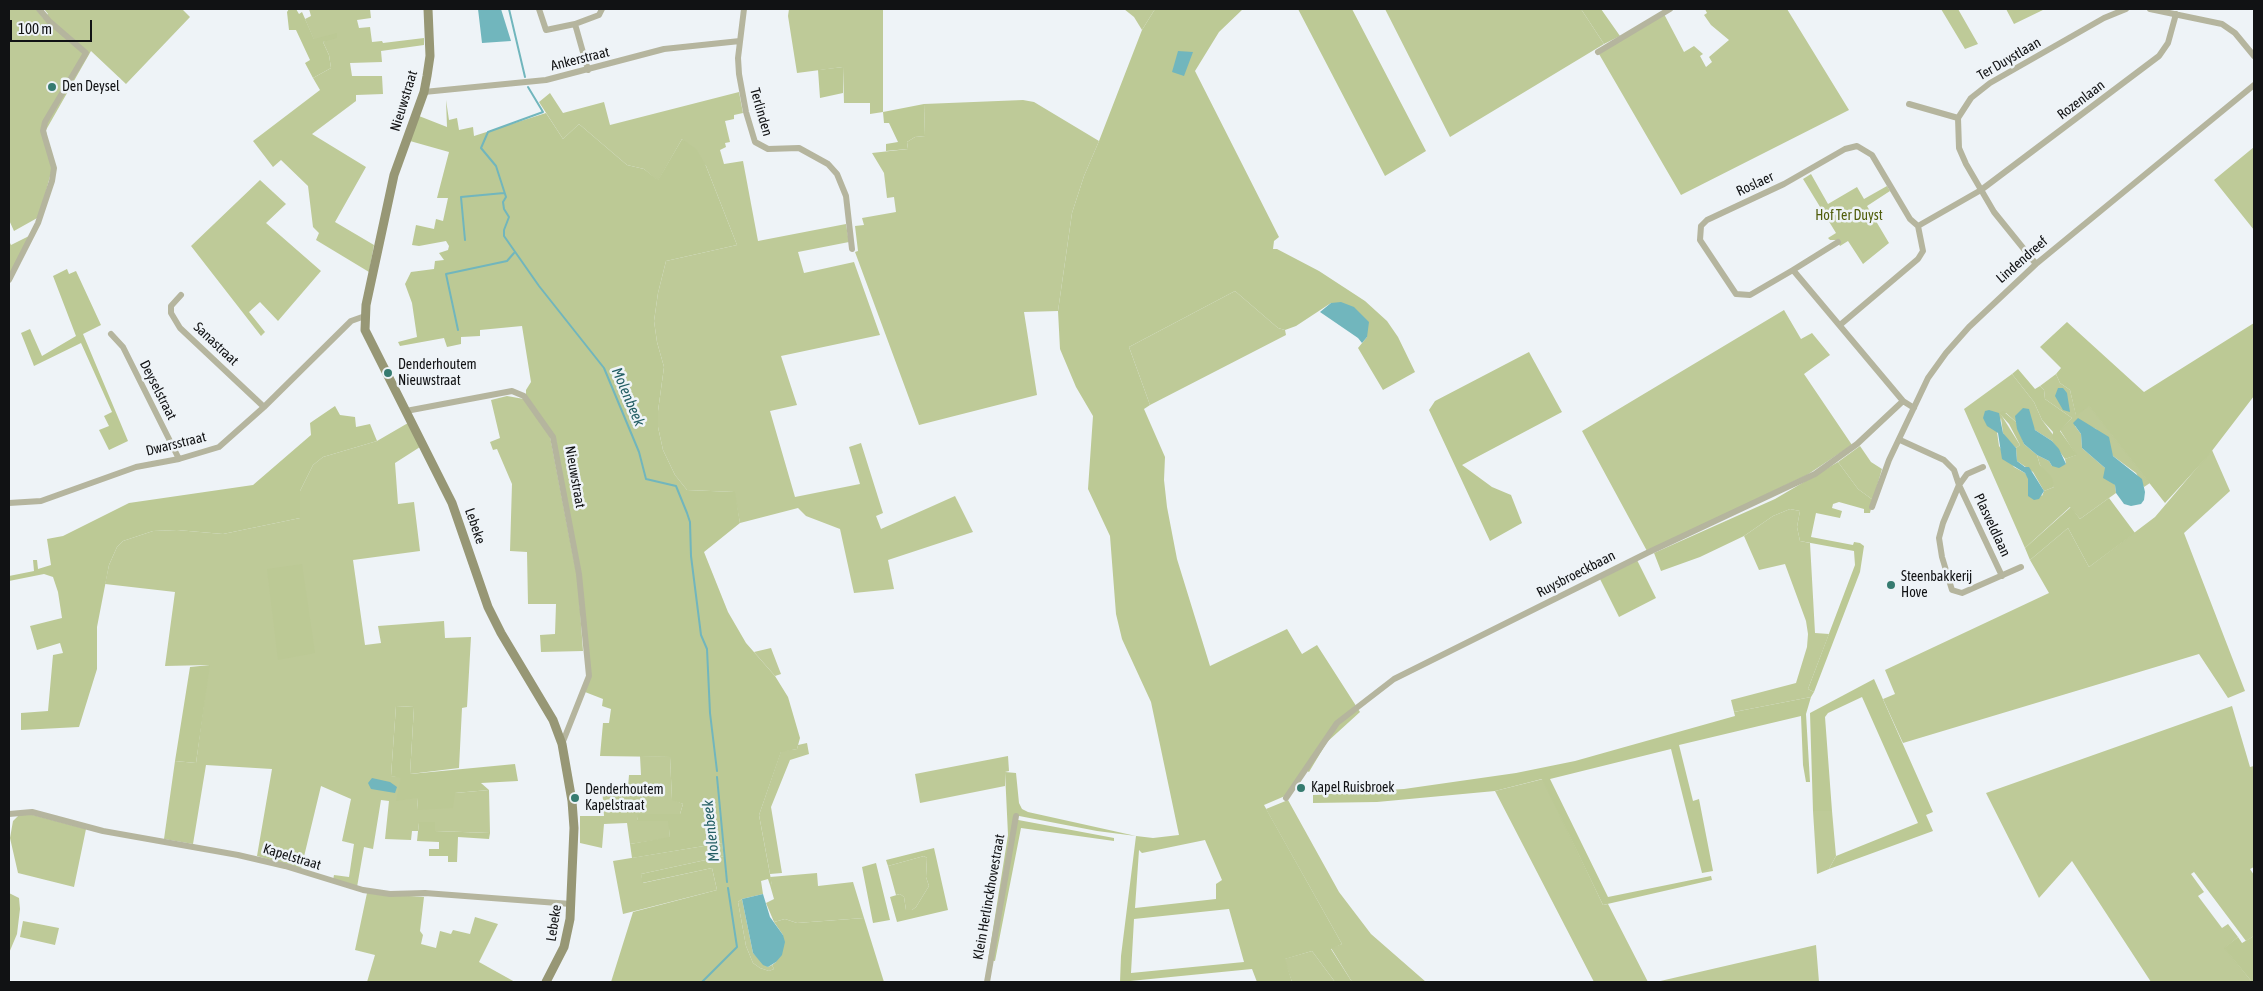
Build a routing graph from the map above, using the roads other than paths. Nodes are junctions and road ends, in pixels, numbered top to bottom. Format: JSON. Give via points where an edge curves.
{"nodes":[{"id":1,"x":39,"y":9,"type":"edge"},
{"id":2,"x":428,"y":9,"type":"edge"},
{"id":3,"x":539,"y":9,"type":"edge"},
{"id":4,"x":602,"y":9,"type":"edge"},
{"id":5,"x":744,"y":9,"type":"edge"},
{"id":6,"x":1670,"y":9,"type":"edge"},
{"id":7,"x":2126,"y":9,"type":"edge"},
{"id":8,"x":2150,"y":9,"type":"edge"},
{"id":9,"x":2176,"y":14,"type":"junction"},
{"id":10,"x":575,"y":24,"type":"junction"},
{"id":11,"x":740,"y":41,"type":"junction"},
{"id":12,"x":1598,"y":52,"type":"dead end"},
{"id":13,"x":2254,"y":56,"type":"edge"},
{"id":14,"x":588,"y":70,"type":"junction"},
{"id":15,"x":2254,"y":85,"type":"edge"},
{"id":16,"x":424,"y":92,"type":"junction"},
{"id":17,"x":1909,"y":104,"type":"dead end"},
{"id":18,"x":1958,"y":118,"type":"junction"},
{"id":19,"x":1981,"y":190,"type":"junction"},
{"id":20,"x":1918,"y":226,"type":"junction"},
{"id":21,"x":1838,"y":242,"type":"dead end"},
{"id":22,"x":852,"y":250,"type":"dead end"},
{"id":23,"x":2036,"y":264,"type":"junction"},
{"id":24,"x":1793,"y":270,"type":"junction"},
{"id":25,"x":9,"y":280,"type":"edge"},
{"id":26,"x":181,"y":295,"type":"dead end"},
{"id":27,"x":365,"y":316,"type":"junction"},
{"id":28,"x":1840,"y":326,"type":"junction"},
{"id":29,"x":111,"y":334,"type":"dead end"},
{"id":30,"x":1903,"y":401,"type":"junction"},
{"id":31,"x":264,"y":407,"type":"junction"},
{"id":32,"x":1914,"y":408,"type":"junction"},
{"id":33,"x":406,"y":411,"type":"junction"},
{"id":34,"x":1900,"y":440,"type":"junction"},
{"id":35,"x":179,"y":459,"type":"junction"},
{"id":36,"x":1983,"y":467,"type":"dead end"},
{"id":37,"x":1959,"y":485,"type":"junction"},
{"id":38,"x":9,"y":503,"type":"edge"},
{"id":39,"x":1872,"y":507,"type":"dead end"},
{"id":40,"x":2020,"y":567,"type":"dead end"},
{"id":41,"x":2002,"y":576,"type":"junction"},
{"id":42,"x":562,"y":744,"type":"junction"},
{"id":43,"x":1286,"y":798,"type":"dead end"},
{"id":44,"x":9,"y":814,"type":"edge"},
{"id":45,"x":1016,"y":816,"type":"dead end"},
{"id":46,"x":571,"y":904,"type":"junction"},
{"id":47,"x":546,"y":982,"type":"edge"},
{"id":48,"x":986,"y":982,"type":"edge"}],
"edges":[{"from":1,"to":25,"type":"street","via":[[86,53],[45,122],[43,131],[54,168],[52,181],[38,222]]},
{"from":2,"to":16,"type":"street","name":"Nieuwstraat","via":[[430,56]]},
{"from":3,"to":10,"type":"street","via":[[546,30]]},
{"from":4,"to":10,"type":"street","via":[[599,15]]},
{"from":5,"to":11,"type":"street","name":"Terlinden"},
{"from":6,"to":12,"type":"street"},
{"from":7,"to":18,"type":"street","name":"Ter Duystlaan","via":[[2104,18],[1990,83],[1970,98]]},
{"from":8,"to":9,"type":"street"},
{"from":9,"to":13,"type":"street","via":[[2222,24]]},
{"from":9,"to":19,"type":"street","name":"Rozenlaan","via":[[2168,43],[2159,56]]},
{"from":10,"to":14,"type":"street"},
{"from":11,"to":14,"type":"street","name":"Ankerstraat","via":[[664,49]]},
{"from":11,"to":22,"type":"street","name":"Terlinden","via":[[739,74],[755,142],[768,149],[799,148],[823,161],[837,174],[846,196]]},
{"from":14,"to":16,"type":"street","name":"Ankerstraat","via":[[546,80]]},
{"from":15,"to":23,"type":"street","name":"Lindendreef"},
{"from":16,"to":27,"type":"street","name":"Nieuwstraat","via":[[394,175]]},
{"from":17,"to":18,"type":"street"},
{"from":18,"to":19,"type":"street","via":[[1959,148]]},
{"from":19,"to":20,"type":"street"},
{"from":19,"to":23,"type":"street","via":[[1994,212]]},
{"from":20,"to":24,"type":"street","name":"Roslaer","via":[[1872,155],[1857,146],[1845,149],[1784,184],[1707,220],[1698,231],[1700,240],[1736,294],[1750,295]]},
{"from":20,"to":28,"type":"street","name":"Roslaer","via":[[1923,251],[1918,259]]},
{"from":21,"to":24,"type":"street","name":"Roslaer"},
{"from":23,"to":32,"type":"street","name":"Lindendreef","via":[[1996,300],[1946,353],[1928,378]]},
{"from":24,"to":28,"type":"street"},
{"from":26,"to":31,"type":"street","name":"Sanastraat","via":[[171,306],[171,313],[180,328]]},
{"from":27,"to":31,"type":"street","name":"Dwarsstraat","via":[[351,321]]},
{"from":27,"to":33,"type":"street","name":"Lebeke","via":[[365,330]]},
{"from":28,"to":30,"type":"street"},
{"from":29,"to":35,"type":"street","name":"Deyselstraat","via":[[123,347]]},
{"from":30,"to":32,"type":"street"},
{"from":30,"to":43,"type":"street","name":"Ruysbroeckbaan","via":[[1857,444],[1815,474],[1394,678],[1337,723]]},
{"from":31,"to":35,"type":"street","name":"Dwarsstraat","via":[[219,446]]},
{"from":32,"to":34,"type":"street","name":"Lindendreef"},
{"from":33,"to":42,"type":"street","name":"Lebeke","via":[[452,503],[488,607],[553,720]]},
{"from":33,"to":42,"type":"street","name":"Nieuwstraat","via":[[512,391],[524,396],[553,437],[579,574],[590,676]]},
{"from":34,"to":37,"type":"street","name":"Plasveldlaan","via":[[1944,460],[1954,470]]},
{"from":34,"to":39,"type":"street","name":"Lindendreef"},
{"from":35,"to":38,"type":"street","name":"Dwarsstraat","via":[[136,467],[41,501]]},
{"from":36,"to":37,"type":"street","name":"Plasveldlaan","via":[[1967,474]]},
{"from":37,"to":41,"type":"street","name":"Plasveldlaan"},
{"from":37,"to":41,"type":"street","name":"Plasveldlaan","via":[[1939,538],[1950,587],[1962,593]]},
{"from":40,"to":41,"type":"street","name":"Plasveldlaan"},
{"from":42,"to":46,"type":"street","name":"Lebeke","via":[[574,828]]},
{"from":44,"to":46,"type":"street","name":"Kapelstraat","via":[[39,814],[103,831],[238,855],[347,886],[390,894],[425,893]]},
{"from":45,"to":48,"type":"street","name":"Klein Herlinckhovestraat"},
{"from":46,"to":47,"type":"street","name":"Lebeke","via":[[569,932]]}]}
